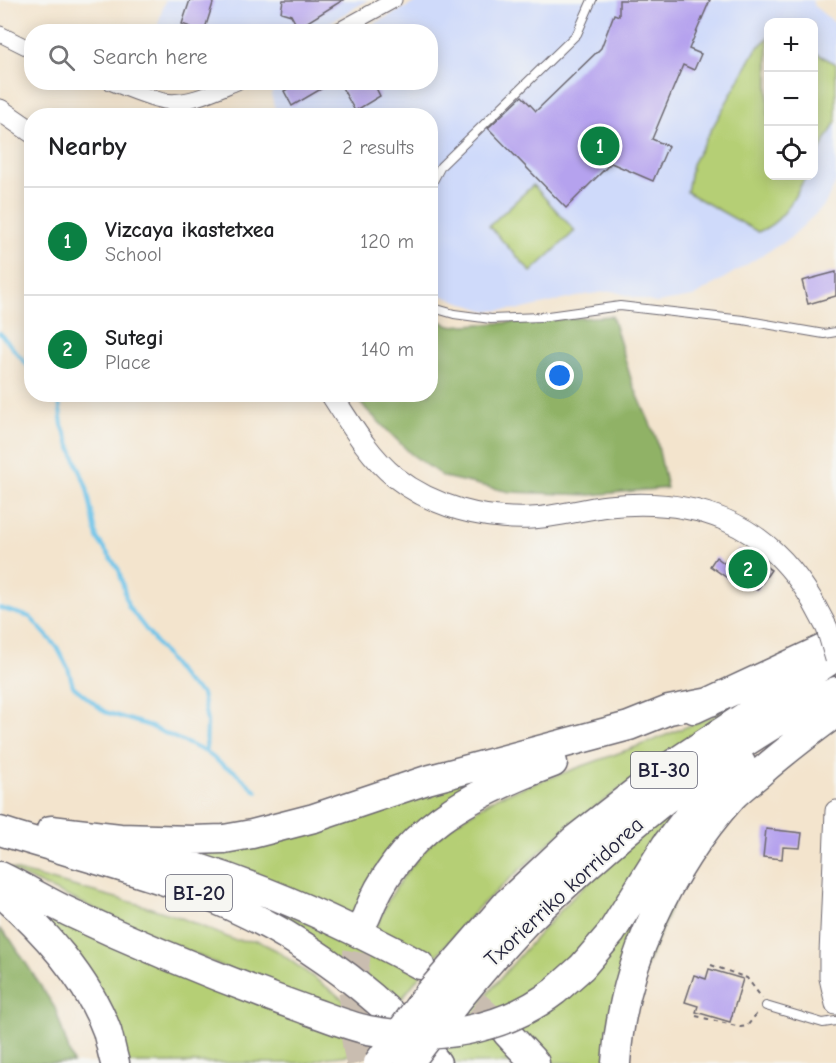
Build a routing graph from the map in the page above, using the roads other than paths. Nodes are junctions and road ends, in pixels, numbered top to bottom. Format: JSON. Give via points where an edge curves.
{"nodes":[{"id":1,"x":394,"y":0,"type":"edge"},
{"id":2,"x":592,"y":0,"type":"edge"},
{"id":3,"x":350,"y":24,"type":"edge"},
{"id":4,"x":0,"y":34,"type":"edge"},
{"id":5,"x":24,"y":46,"type":"edge"},
{"id":6,"x":134,"y":90,"type":"edge"},
{"id":7,"x":218,"y":90,"type":"edge"},
{"id":8,"x":4,"y":111,"type":"edge"},
{"id":9,"x":24,"y":126,"type":"edge"},
{"id":10,"x":438,"y":172,"type":"edge"},
{"id":11,"x":438,"y":309,"type":"edge"},
{"id":12,"x":836,"y":332,"type":"edge"},
{"id":13,"x":338,"y":402,"type":"edge"},
{"id":14,"x":836,"y":643,"type":"edge"},
{"id":15,"x":836,"y":658,"type":"edge"},
{"id":16,"x":836,"y":691,"type":"edge"},
{"id":17,"x":836,"y":698,"type":"edge"},
{"id":18,"x":710,"y":702,"type":"junction"},
{"id":19,"x":836,"y":713,"type":"edge"},
{"id":20,"x":836,"y":811,"type":"edge"},
{"id":21,"x":0,"y":817,"type":"edge"},
{"id":22,"x":51,"y":830,"type":"junction"},
{"id":23,"x":0,"y":831,"type":"edge"},
{"id":24,"x":0,"y":846,"type":"edge"},
{"id":25,"x":0,"y":876,"type":"edge"},
{"id":26,"x":0,"y":892,"type":"edge"},
{"id":27,"x":517,"y":912,"type":"junction"},
{"id":28,"x":366,"y":917,"type":"tunnel mouth"},
{"id":29,"x":420,"y":965,"type":"tunnel mouth"},
{"id":30,"x":836,"y":1004,"type":"edge"},
{"id":31,"x":766,"y":1006,"type":"road end"},
{"id":32,"x":836,"y":1020,"type":"edge"},
{"id":33,"x":507,"y":1033,"type":"tunnel mouth"},
{"id":34,"x":115,"y":1063,"type":"edge"},
{"id":35,"x":378,"y":1063,"type":"edge"},
{"id":36,"x":409,"y":1063,"type":"edge"},
{"id":37,"x":422,"y":1063,"type":"edge"},
{"id":38,"x":437,"y":1063,"type":"edge"},
{"id":39,"x":535,"y":1063,"type":"edge"},
{"id":40,"x":616,"y":1063,"type":"edge"}],
"edges":[{"from":1,"to":3,"type":"street"},
{"from":2,"to":10,"type":"lane","via":[[577,34]]},
{"from":4,"to":5,"type":"street"},
{"from":6,"to":7,"type":"street","via":[[167,101]]},
{"from":8,"to":9,"type":"street"},
{"from":11,"to":12,"type":"lane","via":[[491,319],[620,306],[825,334]]},
{"from":13,"to":15,"type":"street","bridge":true,"via":[[408,470],[457,495],[516,507],[585,509],[656,504],[690,508],[727,520],[770,547],[795,573],[827,628]]},
{"from":14,"to":18,"type":"highway"},
{"from":15,"to":27,"type":"highway","name":"Txorierriko korridorea","number":"BI-30","via":[[661,772],[574,840]]},
{"from":16,"to":27,"type":"highway","name":"Txorierriko korridorea","number":"BI-30","via":[[765,731],[669,797]]},
{"from":17,"to":25,"type":"highway","bridge":true,"via":[[748,757],[692,811],[611,933],[582,967],[554,992],[521,1012],[468,1031],[422,1036],[367,1029],[307,1010],[155,951],[67,912]]},
{"from":18,"to":22,"type":"highway","via":[[669,710],[629,726],[427,780],[252,834],[171,840]]},
{"from":18,"to":28,"type":"highway","via":[[500,784],[455,808],[433,823],[394,864]]},
{"from":19,"to":40,"type":"highway","via":[[734,795],[673,879],[632,972]]},
{"from":20,"to":30,"type":"street","via":[[830,954]]},
{"from":21,"to":22,"type":"highway"},
{"from":22,"to":29,"type":"highway","via":[[147,853],[258,889]]},
{"from":23,"to":38,"type":"highway","number":"BI-20","via":[[172,883],[241,911],[340,971],[418,1039]]},
{"from":24,"to":37,"type":"highway","number":"BI-20","via":[[157,893],[245,929],[286,951],[341,989],[409,1046]]},
{"from":26,"to":34,"type":"highway","via":[[71,967],[107,1031]]},
{"from":27,"to":35,"type":"highway","name":"Txorierriko korridorea","number":"BI-30","bridge":true,"via":[[428,994]]},
{"from":27,"to":36,"type":"highway","name":"Txorierriko korridorea","number":"BI-30","bridge":true,"via":[[470,984]]},
{"from":31,"to":32,"type":"lane","via":[[823,1023]]},
{"from":33,"to":39,"type":"highway"}]}
